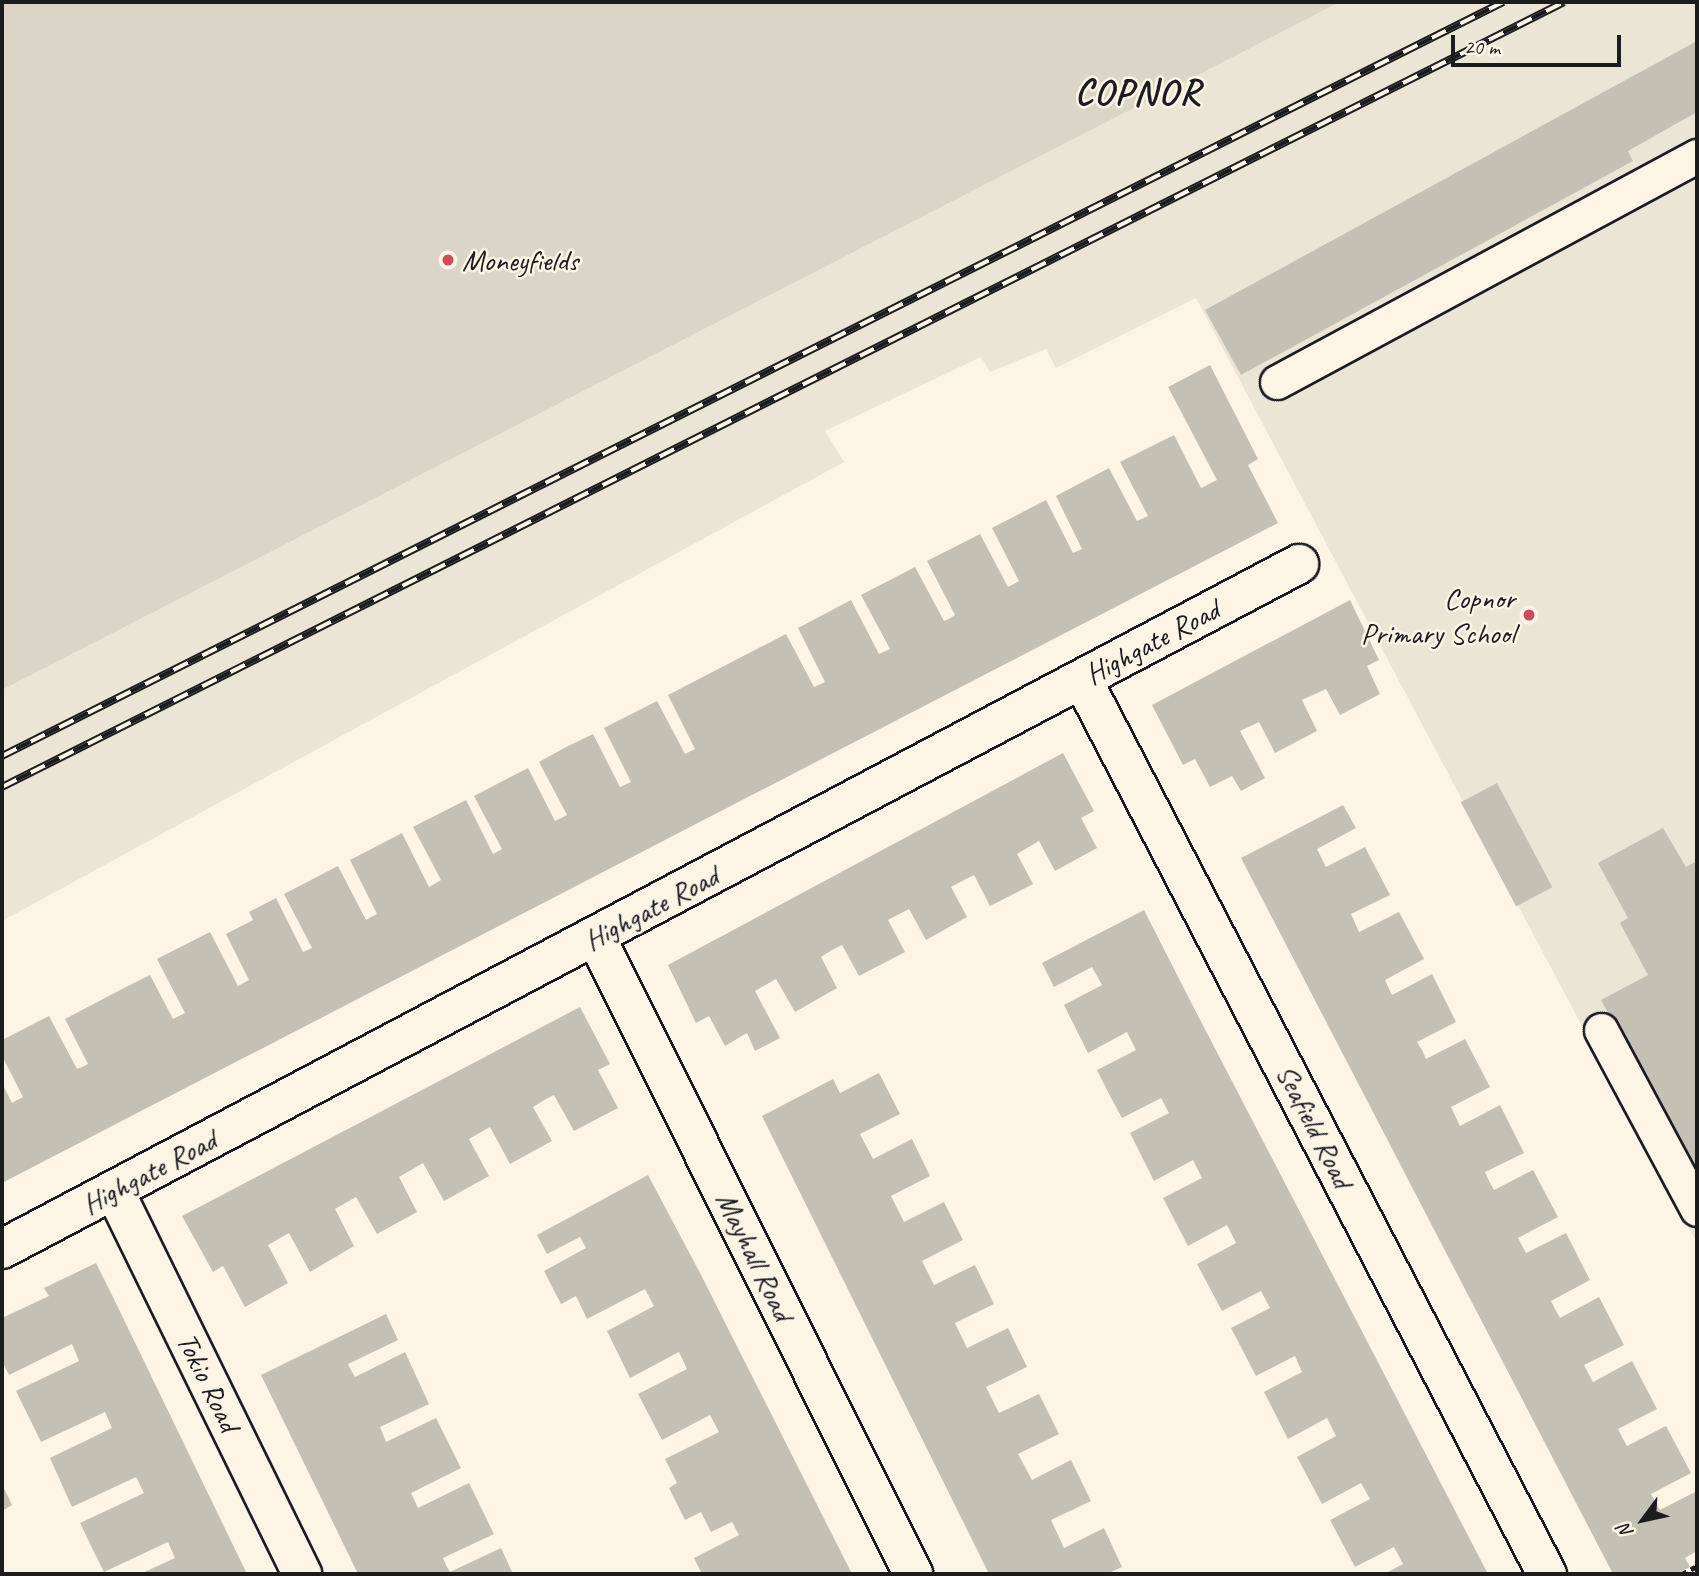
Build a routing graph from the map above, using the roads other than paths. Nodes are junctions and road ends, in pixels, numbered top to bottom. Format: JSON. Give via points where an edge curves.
{"nodes":[{"id":1,"x":1697,"y":156,"type":"edge"},
{"id":2,"x":1277,"y":382,"type":"dead end"},
{"id":3,"x":1299,"y":564,"type":"dead end"},
{"id":4,"x":1082,"y":679,"type":"junction"},
{"id":5,"x":596,"y":937,"type":"junction"},
{"id":6,"x":1601,"y":1030,"type":"dead end"},
{"id":7,"x":114,"y":1190,"type":"junction"},
{"id":8,"x":1697,"y":1209,"type":"edge"},
{"id":9,"x":2,"y":1249,"type":"edge"},
{"id":10,"x":302,"y":1574,"type":"edge"},
{"id":11,"x":913,"y":1574,"type":"edge"},
{"id":12,"x":1547,"y":1574,"type":"edge"}],
"edges":[{"from":1,"to":2,"type":"lane"},
{"from":3,"to":4,"type":"street","name":"Highgate Road"},
{"from":4,"to":5,"type":"street","name":"Highgate Road"},
{"from":4,"to":12,"type":"street","name":"Seafield Road"},
{"from":5,"to":7,"type":"street","name":"Highgate Road"},
{"from":5,"to":11,"type":"street","name":"Mayhall Road"},
{"from":6,"to":8,"type":"lane"},
{"from":7,"to":9,"type":"street","name":"Highgate Road"},
{"from":7,"to":10,"type":"street","name":"Tokio Road"}]}
